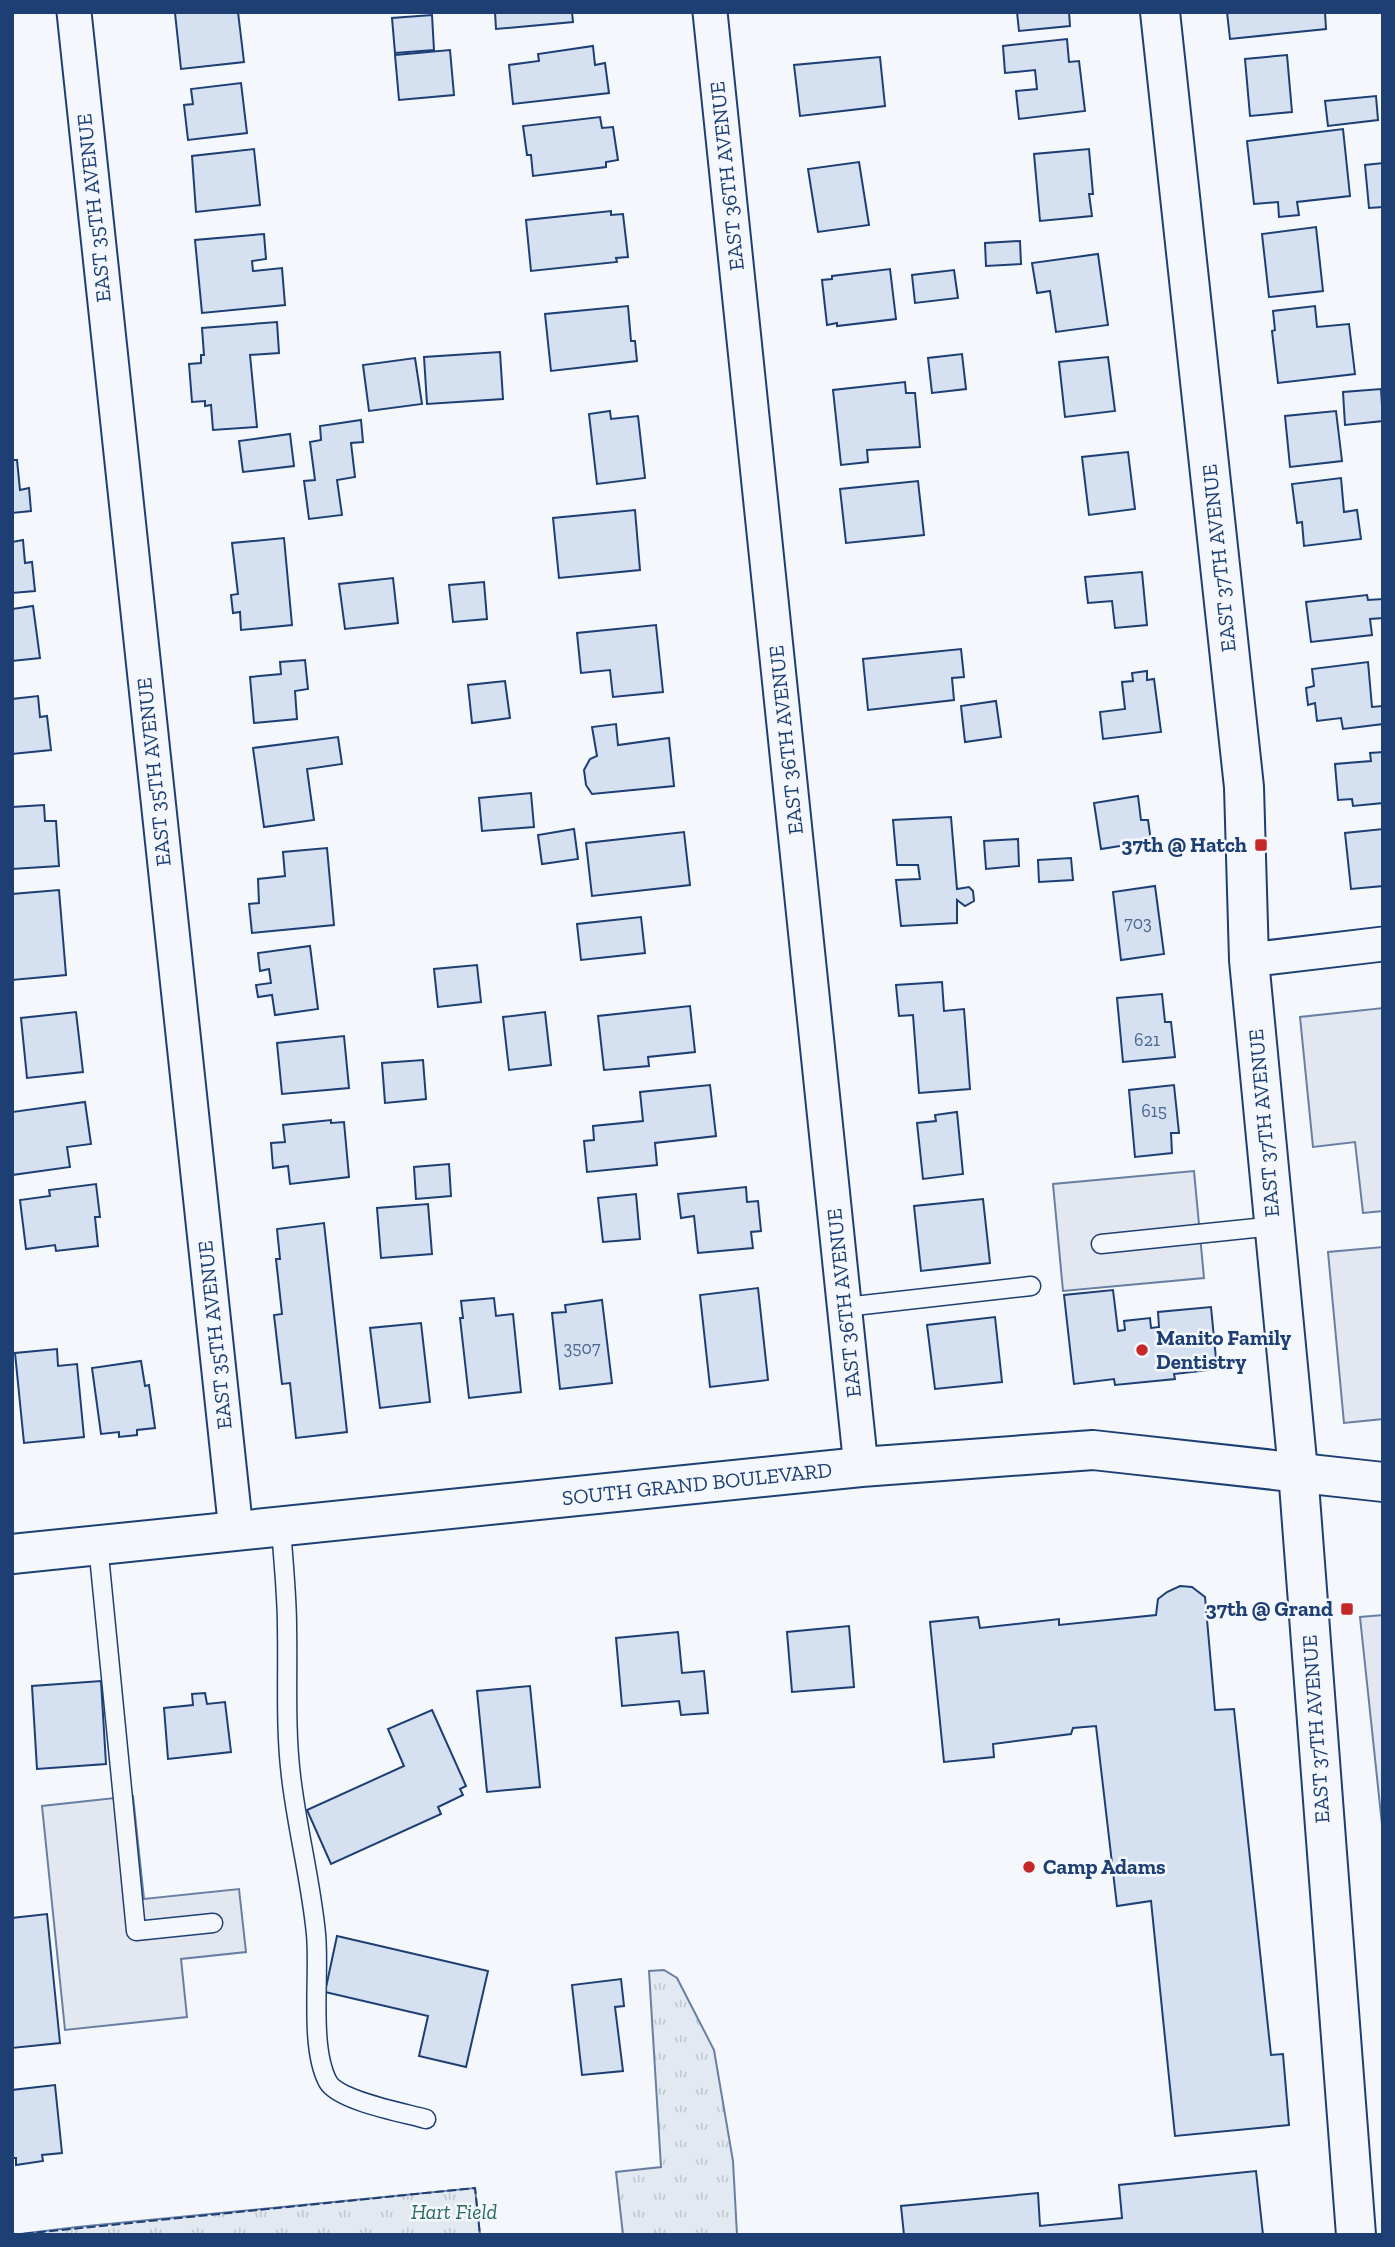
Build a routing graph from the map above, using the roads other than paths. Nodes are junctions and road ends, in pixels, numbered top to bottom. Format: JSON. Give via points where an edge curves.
{"nodes":[{"id":1,"x":74,"y":12,"type":"edge"},
{"id":2,"x":710,"y":12,"type":"edge"},
{"id":3,"x":1160,"y":12,"type":"edge"},
{"id":4,"x":1383,"y":944,"type":"edge"},
{"id":5,"x":1249,"y":960,"type":"junction"},
{"id":6,"x":1274,"y":1226,"type":"junction"},
{"id":7,"x":1101,"y":1244,"type":"dead end"},
{"id":8,"x":1031,"y":1286,"type":"dead end"},
{"id":9,"x":845,"y":1307,"type":"junction"},
{"id":10,"x":861,"y":1467,"type":"junction"},
{"id":11,"x":1297,"y":1471,"type":"junction"},
{"id":12,"x":1383,"y":1482,"type":"edge"},
{"id":13,"x":281,"y":1526,"type":"junction"},
{"id":14,"x":236,"y":1531,"type":"junction"},
{"id":15,"x":98,"y":1545,"type":"junction"},
{"id":16,"x":12,"y":1554,"type":"edge"},
{"id":17,"x":213,"y":1923,"type":"dead end"},
{"id":18,"x":426,"y":2119,"type":"dead end"},
{"id":19,"x":1356,"y":2235,"type":"edge"}],
"edges":[{"from":1,"to":14,"type":"street","name":"EAST 35TH AVENUE"},
{"from":2,"to":9,"type":"street","name":"EAST 36TH AVENUE"},
{"from":3,"to":5,"type":"street","name":"EAST 37TH AVENUE","via":[[1244,787]]},
{"from":4,"to":5,"type":"street"},
{"from":5,"to":6,"type":"street","name":"EAST 37TH AVENUE"},
{"from":6,"to":7,"type":"lane"},
{"from":6,"to":11,"type":"street","name":"EAST 37TH AVENUE"},
{"from":8,"to":9,"type":"lane"},
{"from":9,"to":10,"type":"street","name":"EAST 36TH AVENUE"},
{"from":10,"to":11,"type":"street","name":"SOUTH GRAND BOULEVARD","via":[[1093,1450]]},
{"from":10,"to":13,"type":"street","name":"SOUTH GRAND BOULEVARD"},
{"from":11,"to":12,"type":"street","name":"SOUTH GRAND BOULEVARD"},
{"from":11,"to":19,"type":"street","name":"EAST 37TH AVENUE"},
{"from":13,"to":14,"type":"street","name":"SOUTH GRAND BOULEVARD"},
{"from":13,"to":18,"type":"lane","via":[[291,1778],[316,1935],[322,2067],[329,2085],[350,2098]]},
{"from":14,"to":15,"type":"street","name":"SOUTH GRAND BOULEVARD"},
{"from":15,"to":16,"type":"street","name":"SOUTH GRAND BOULEVARD"},
{"from":15,"to":17,"type":"lane","via":[[136,1930]]}]}
